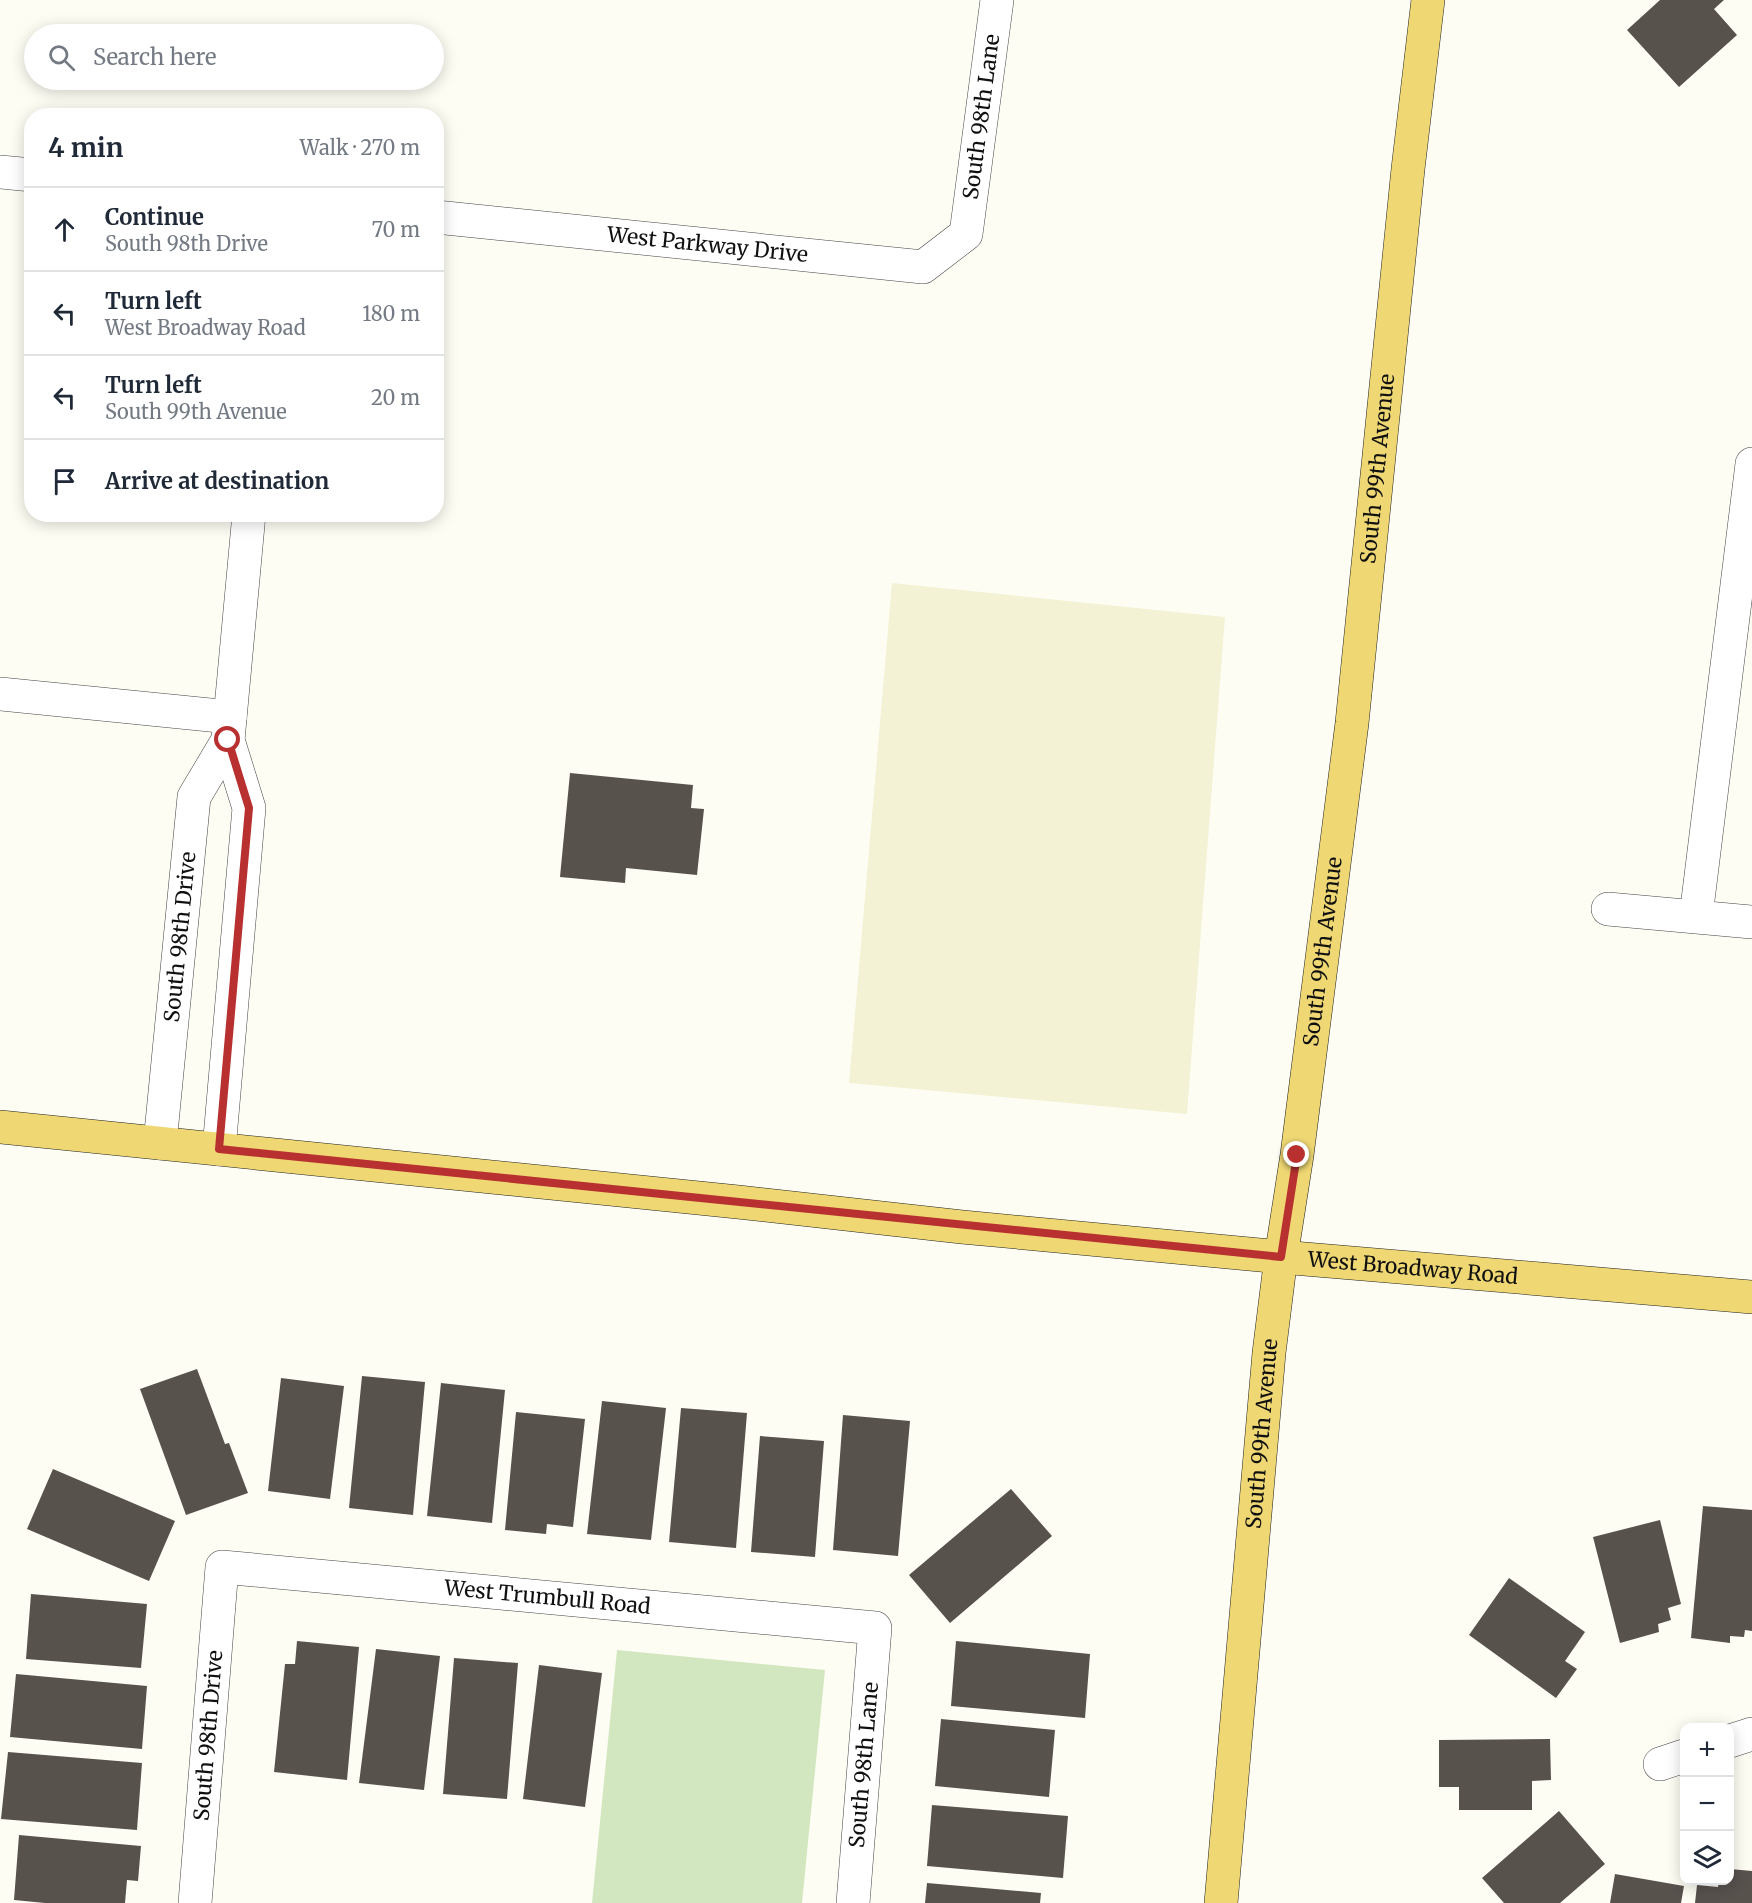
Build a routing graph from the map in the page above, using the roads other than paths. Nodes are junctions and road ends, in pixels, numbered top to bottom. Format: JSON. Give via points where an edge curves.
{"nodes":[{"id":1,"x":997,"y":0,"type":"edge"},
{"id":2,"x":1428,"y":0,"type":"edge"},
{"id":3,"x":0,"y":172,"type":"edge"},
{"id":4,"x":24,"y":174,"type":"edge"},
{"id":5,"x":444,"y":218,"type":"edge"},
{"id":6,"x":966,"y":234,"type":"joint"},
{"id":7,"x":1752,"y":464,"type":"edge"},
{"id":8,"x":248,"y":522,"type":"edge"},
{"id":9,"x":0,"y":694,"type":"edge"},
{"id":10,"x":229,"y":729,"type":"junction"},
{"id":11,"x":1608,"y":909,"type":"dead end"},
{"id":12,"x":1696,"y":916,"type":"junction"},
{"id":13,"x":1752,"y":922,"type":"edge"},
{"id":14,"x":0,"y":1127,"type":"edge"},
{"id":15,"x":160,"y":1143,"type":"junction"},
{"id":16,"x":219,"y":1149,"type":"junction"},
{"id":17,"x":1281,"y":1257,"type":"junction"},
{"id":18,"x":1752,"y":1297,"type":"edge"},
{"id":19,"x":222,"y":1567,"type":"joint"},
{"id":20,"x":875,"y":1628,"type":"joint"},
{"id":21,"x":1752,"y":1734,"type":"edge"},
{"id":22,"x":1734,"y":1740,"type":"edge"},
{"id":23,"x":195,"y":1903,"type":"edge"},
{"id":24,"x":853,"y":1903,"type":"edge"},
{"id":25,"x":1221,"y":1903,"type":"edge"}],
"edges":[{"from":1,"to":6,"type":"street","name":"South 98th Lane"},
{"from":2,"to":17,"type":"main road","name":"South 99th Avenue","via":[[1352,723]]},
{"from":3,"to":4,"type":"street"},
{"from":5,"to":6,"type":"street","name":"West Parkway Drive","via":[[923,267]]},
{"from":7,"to":12,"type":"street"},
{"from":8,"to":10,"type":"street","name":"South 98th Drive"},
{"from":9,"to":10,"type":"street"},
{"from":10,"to":15,"type":"street","name":"South 98th Drive","via":[[194,797]]},
{"from":10,"to":16,"type":"street","name":"South 98th Drive","via":[[249,808]]},
{"from":11,"to":12,"type":"street"},
{"from":12,"to":13,"type":"street"},
{"from":14,"to":15,"type":"main road","name":"West Broadway Road"},
{"from":15,"to":16,"type":"main road","name":"West Broadway Road"},
{"from":16,"to":17,"type":"main road","name":"West Broadway Road"},
{"from":17,"to":18,"type":"main road","name":"West Broadway Road"},
{"from":17,"to":25,"type":"main road","name":"South 99th Avenue","via":[[1269,1353]]},
{"from":19,"to":20,"type":"street","name":"West Trumbull Road"},
{"from":19,"to":23,"type":"street","name":"South 98th Drive"},
{"from":20,"to":24,"type":"street","name":"South 98th Lane"},
{"from":21,"to":22,"type":"street"}]}
